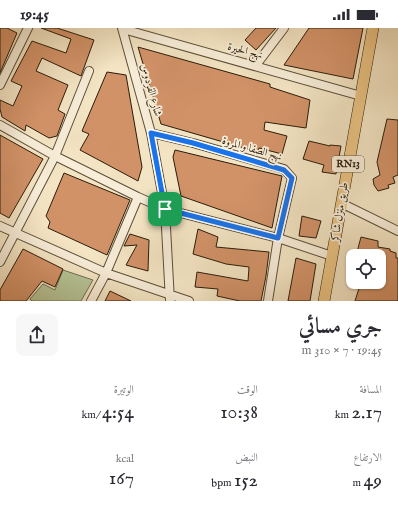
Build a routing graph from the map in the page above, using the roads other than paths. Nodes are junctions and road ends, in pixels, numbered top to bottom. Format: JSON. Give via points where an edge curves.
{"nodes":[{"id":1,"x":28,"y":28,"type":"edge"},
{"id":2,"x":284,"y":28,"type":"edge"},
{"id":3,"x":373,"y":28,"type":"edge"},
{"id":4,"x":122,"y":29,"type":"edge"},
{"id":5,"x":256,"y":65,"type":"junction"},
{"id":6,"x":89,"y":71,"type":"dead end"},
{"id":7,"x":0,"y":85,"type":"edge"},
{"id":8,"x":360,"y":96,"type":"junction"},
{"id":9,"x":0,"y":125,"type":"edge"},
{"id":10,"x":151,"y":133,"type":"junction"},
{"id":11,"x":55,"y":156,"type":"junction"},
{"id":12,"x":138,"y":197,"type":"junction"},
{"id":13,"x":341,"y":203,"type":"junction"},
{"id":14,"x":165,"y":209,"type":"junction"},
{"id":15,"x":0,"y":226,"type":"edge"},
{"id":16,"x":398,"y":230,"type":"edge"},
{"id":17,"x":16,"y":233,"type":"junction"},
{"id":18,"x":278,"y":238,"type":"junction"},
{"id":19,"x":332,"y":256,"type":"junction"},
{"id":20,"x":0,"y":262,"type":"edge"},
{"id":21,"x":106,"y":273,"type":"junction"},
{"id":22,"x":169,"y":297,"type":"edge"},
{"id":23,"x":91,"y":301,"type":"edge"},
{"id":24,"x":189,"y":301,"type":"edge"},
{"id":25,"x":268,"y":301,"type":"edge"},
{"id":26,"x":324,"y":301,"type":"edge"}],
"edges":[{"from":1,"to":7,"type":"street"},
{"from":2,"to":5,"type":"street"},
{"from":3,"to":8,"type":"main road","name":"طريق منزل شاكر","number":"RN13"},
{"from":4,"to":5,"type":"street","name":"نهج الحيرة"},
{"from":4,"to":10,"type":"street","name":"شارع الفردوس"},
{"from":5,"to":8,"type":"street","name":"نهج الحيرة"},
{"from":6,"to":11,"type":"street"},
{"from":8,"to":13,"type":"main road","name":"طريق منزل شاكر","number":"RN13"},
{"from":9,"to":11,"type":"street"},
{"from":10,"to":14,"type":"street","name":"شارع الفردوس"},
{"from":10,"to":18,"type":"street","name":"نهج الصفا و المروة","via":[[284,170],[292,178]]},
{"from":11,"to":12,"type":"street"},
{"from":11,"to":17,"type":"street"},
{"from":12,"to":14,"type":"street"},
{"from":12,"to":21,"type":"street"},
{"from":13,"to":16,"type":"street"},
{"from":13,"to":19,"type":"main road","name":"طريق منزل شاكر","number":"RN13"},
{"from":14,"to":18,"type":"street"},
{"from":14,"to":22,"type":"street","name":"شارع الفردوس"},
{"from":15,"to":17,"type":"street"},
{"from":17,"to":20,"type":"street"},
{"from":17,"to":21,"type":"street"},
{"from":18,"to":19,"type":"street"},
{"from":18,"to":25,"type":"street","name":"نهج الصفا و المروة"},
{"from":19,"to":26,"type":"main road","name":"طريق منزل شاكر","number":"RN13"},
{"from":21,"to":22,"type":"street"},
{"from":21,"to":23,"type":"street"},
{"from":22,"to":24,"type":"street"}]}
